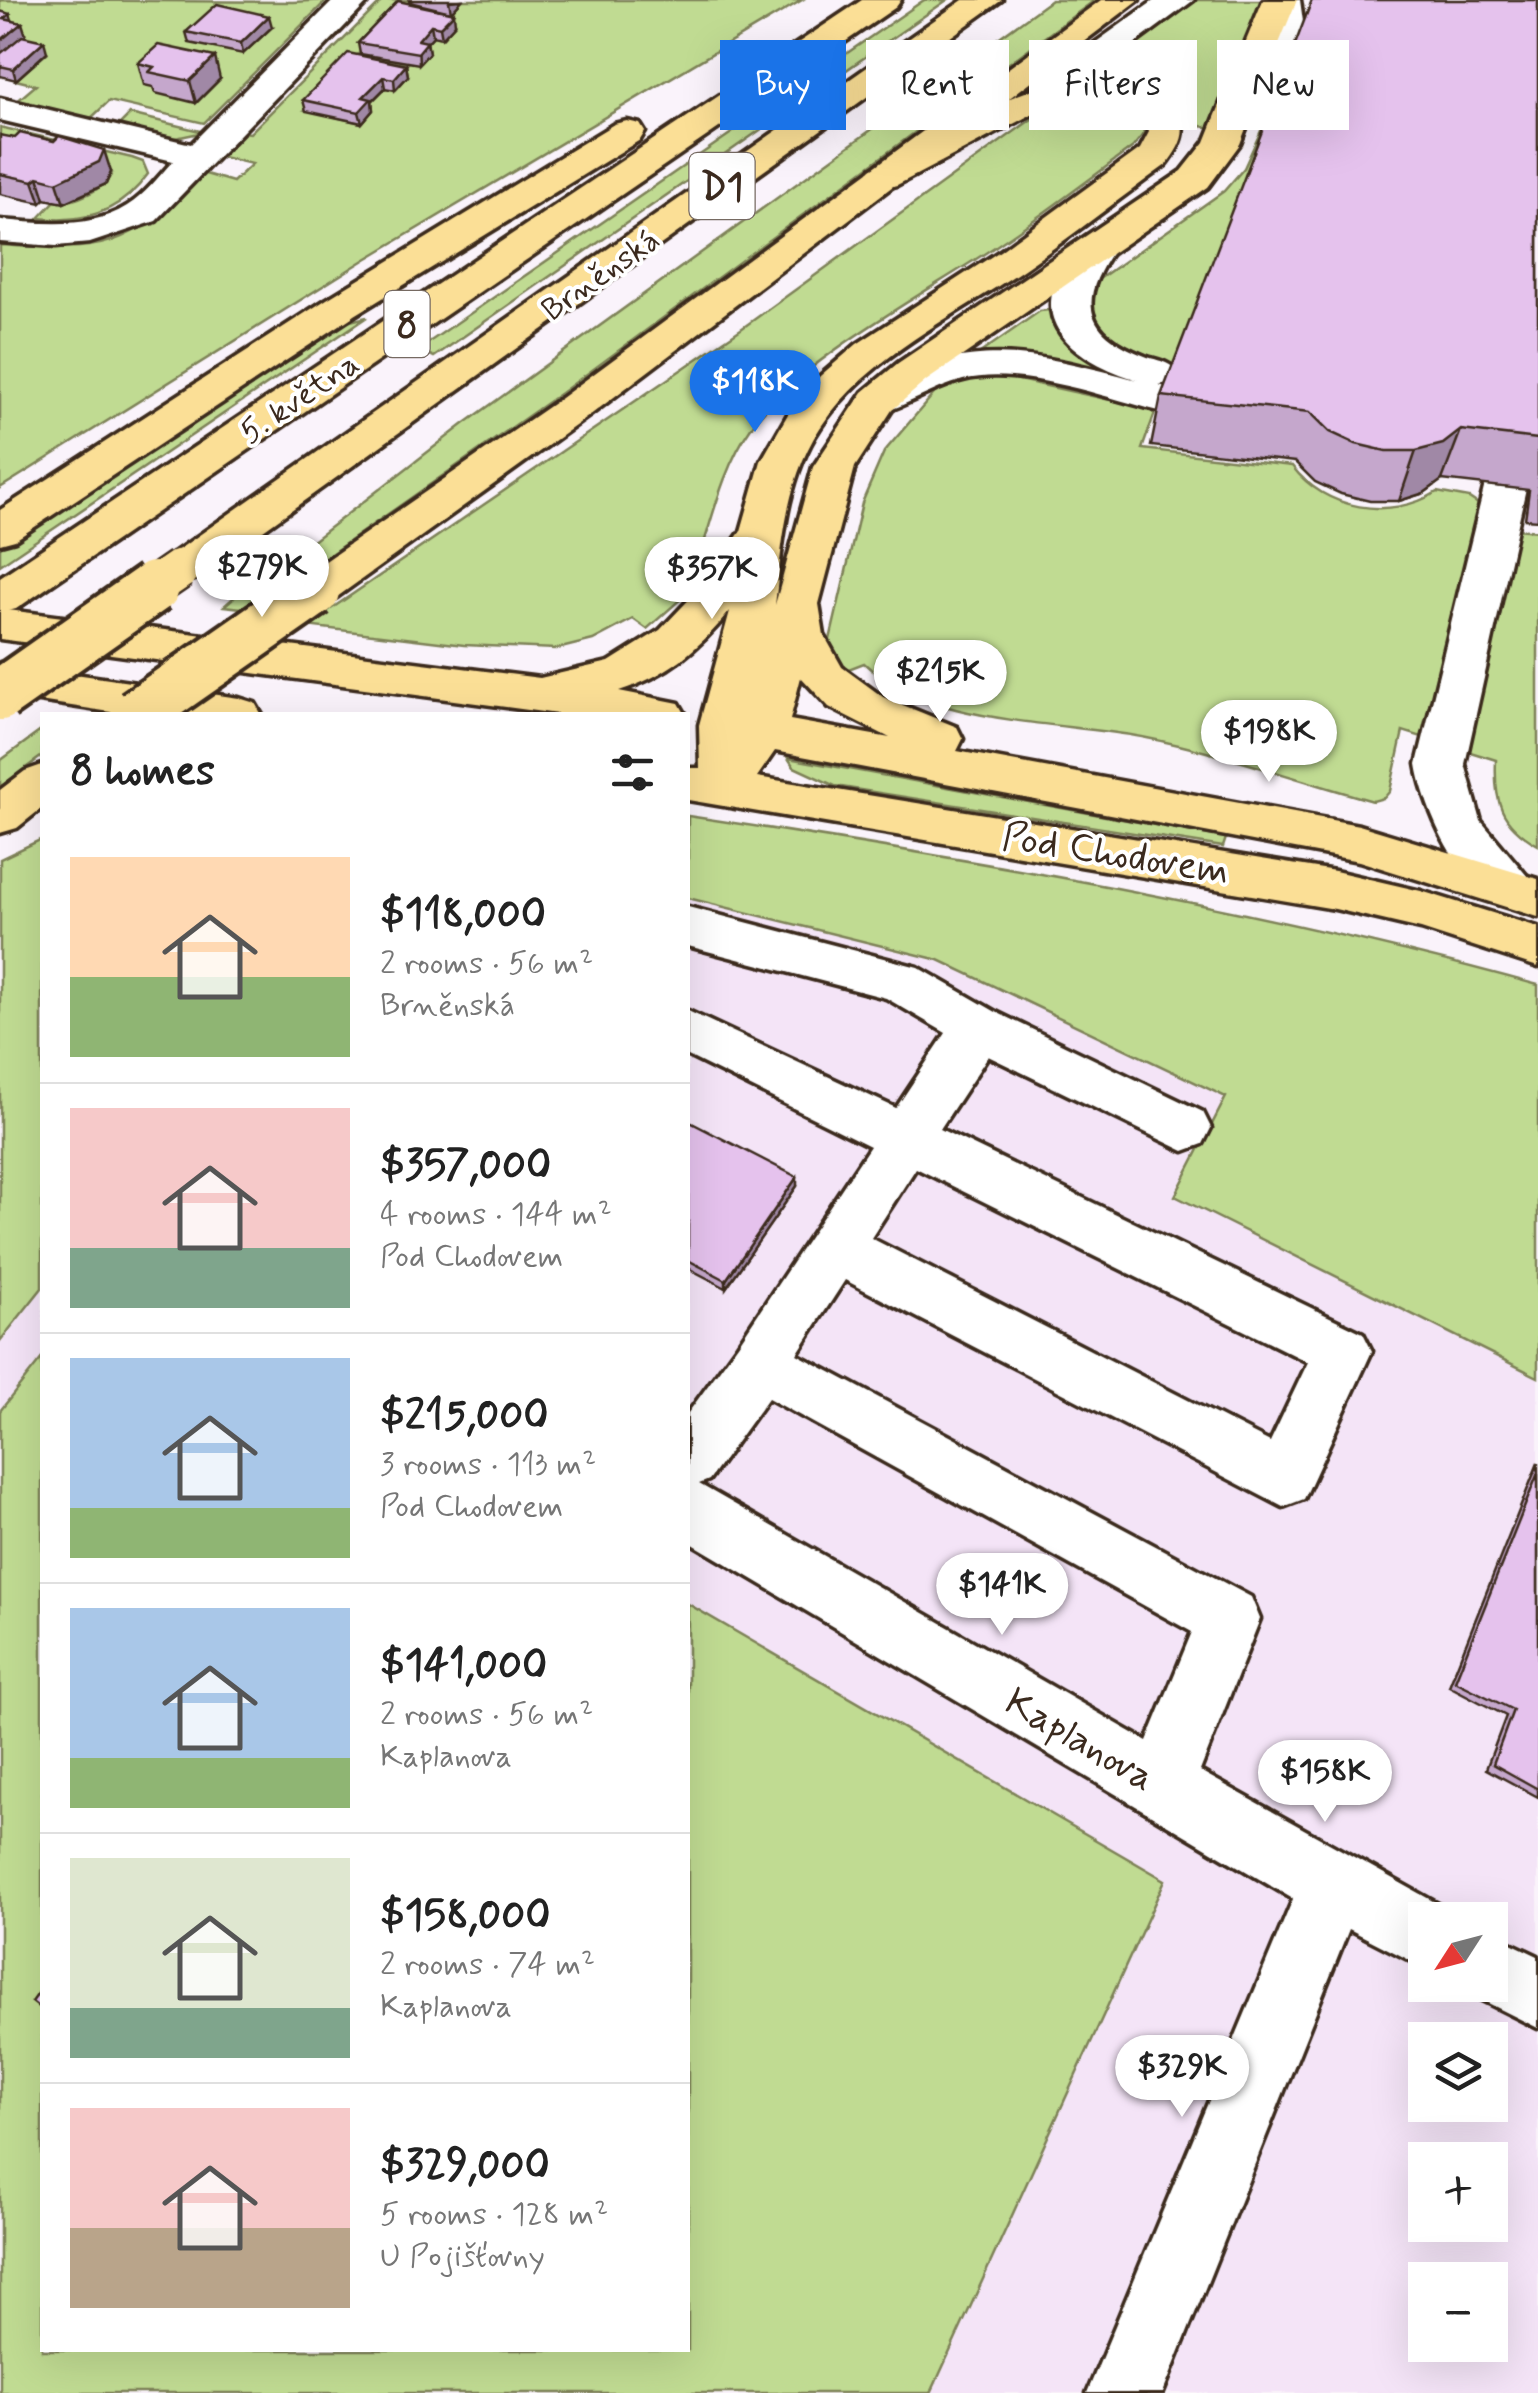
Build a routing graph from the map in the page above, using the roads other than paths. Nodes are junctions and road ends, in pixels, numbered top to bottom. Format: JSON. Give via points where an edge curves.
{"nodes":[{"id":1,"x":353,"y":0,"type":"edge"},
{"id":2,"x":881,"y":0,"type":"edge"},
{"id":3,"x":986,"y":0,"type":"edge"},
{"id":4,"x":1122,"y":0,"type":"edge"},
{"id":5,"x":1281,"y":0,"type":"edge"},
{"id":6,"x":1173,"y":3,"type":"edge"},
{"id":7,"x":824,"y":40,"type":"edge"},
{"id":8,"x":1121,"y":40,"type":"edge"},
{"id":9,"x":1264,"y":40,"type":"edge"},
{"id":10,"x":1284,"y":40,"type":"edge"},
{"id":11,"x":1029,"y":102,"type":"edge"},
{"id":12,"x":0,"y":109,"type":"edge"},
{"id":13,"x":720,"y":112,"type":"edge"},
{"id":14,"x":1166,"y":130,"type":"edge"},
{"id":15,"x":1228,"y":130,"type":"edge"},
{"id":16,"x":196,"y":156,"type":"junction"},
{"id":17,"x":884,"y":177,"type":"junction"},
{"id":18,"x":0,"y":231,"type":"edge"},
{"id":19,"x":1095,"y":249,"type":"junction"},
{"id":20,"x":459,"y":373,"type":"joint"},
{"id":21,"x":877,"y":402,"type":"junction"},
{"id":22,"x":1504,"y":488,"type":"edge"},
{"id":23,"x":0,"y":530,"type":"edge"},
{"id":24,"x":762,"y":531,"type":"junction"},
{"id":25,"x":0,"y":598,"type":"edge"},
{"id":26,"x":799,"y":608,"type":"junction"},
{"id":27,"x":0,"y":624,"type":"edge"},
{"id":28,"x":0,"y":679,"type":"edge"},
{"id":29,"x":514,"y":690,"type":"junction"},
{"id":30,"x":0,"y":695,"type":"edge"},
{"id":31,"x":140,"y":712,"type":"edge"},
{"id":32,"x":219,"y":712,"type":"edge"},
{"id":33,"x":645,"y":712,"type":"edge"},
{"id":34,"x":724,"y":726,"type":"edge"},
{"id":35,"x":40,"y":785,"type":"edge"},
{"id":36,"x":706,"y":786,"type":"edge"},
{"id":37,"x":1104,"y":793,"type":"junction"},
{"id":38,"x":0,"y":815,"type":"edge"},
{"id":39,"x":1526,"y":893,"type":"edge"},
{"id":40,"x":690,"y":927,"type":"edge"},
{"id":41,"x":1538,"y":947,"type":"edge"},
{"id":42,"x":978,"y":1027,"type":"junction"},
{"id":43,"x":690,"y":1033,"type":"edge"},
{"id":44,"x":1184,"y":1128,"type":"dead end"},
{"id":45,"x":907,"y":1137,"type":"junction"},
{"id":46,"x":835,"y":1247,"type":"junction"},
{"id":47,"x":759,"y":1363,"type":"junction"},
{"id":48,"x":690,"y":1457,"type":"edge"},
{"id":49,"x":690,"y":1509,"type":"edge"},
{"id":50,"x":1162,"y":1785,"type":"junction"},
{"id":51,"x":1333,"y":1885,"type":"junction"},
{"id":52,"x":1408,"y":1925,"type":"edge"},
{"id":53,"x":1508,"y":1977,"type":"edge"},
{"id":54,"x":1538,"y":1993,"type":"edge"},
{"id":55,"x":1124,"y":2393,"type":"edge"}],
"edges":[{"from":1,"to":16,"type":"street"},
{"from":2,"to":7,"type":"main road","number":"D1"},
{"from":2,"to":23,"type":"main road","via":[[717,77],[341,307]]},
{"from":3,"to":20,"type":"main road","name":"Brněnská","number":"D1"},
{"from":4,"to":17,"type":"main road"},
{"from":5,"to":9,"type":"main road"},
{"from":5,"to":10,"type":"street"},
{"from":6,"to":8,"type":"street"},
{"from":11,"to":17,"type":"main road"},
{"from":12,"to":16,"type":"street"},
{"from":13,"to":25,"type":"main road","name":"5. května","number":"8"},
{"from":14,"to":24,"type":"main road","via":[[1168,138],[1152,157],[834,384],[794,436]]},
{"from":15,"to":19,"type":"main road","via":[[1208,166]]},
{"from":16,"to":18,"type":"street","via":[[143,213],[110,230],[66,236]]},
{"from":17,"to":31,"type":"main road","bridge":true,"via":[[575,407]]},
{"from":19,"to":21,"type":"main road"},
{"from":19,"to":21,"type":"street","via":[[1070,292],[1068,310],[1077,329],[1094,347],[1171,389],[984,365]]},
{"from":20,"to":30,"type":"main road","name":"5. května","number":"8","bridge":true},
{"from":21,"to":26,"type":"main road","via":[[834,466]]},
{"from":22,"to":39,"type":"street","via":[[1441,764],[1454,822],[1472,849]]},
{"from":24,"to":29,"type":"main road","via":[[700,622],[656,655],[585,685]]},
{"from":24,"to":34,"type":"main road","via":[[752,613]]},
{"from":26,"to":34,"type":"main road"},
{"from":26,"to":37,"type":"main road","via":[[800,638],[813,663],[856,705]]},
{"from":27,"to":29,"type":"main road"},
{"from":28,"to":32,"type":"main road"},
{"from":29,"to":33,"type":"main road"},
{"from":34,"to":36,"type":"main road"},
{"from":34,"to":37,"type":"main road","name":"Pod Chodovem"},
{"from":35,"to":38,"type":"main road"},
{"from":36,"to":41,"type":"main road","name":"Pod Chodovem","via":[[1335,890]]},
{"from":37,"to":39,"type":"main road","name":"Pod Chodovem","via":[[1360,843]]},
{"from":40,"to":42,"type":"street","via":[[900,982]]},
{"from":42,"to":44,"type":"street"},
{"from":42,"to":45,"type":"street"},
{"from":43,"to":45,"type":"street"},
{"from":45,"to":46,"type":"street"},
{"from":45,"to":46,"type":"street","via":[[1343,1351],[1283,1479]]},
{"from":46,"to":47,"type":"street"},
{"from":47,"to":48,"type":"street"},
{"from":47,"to":50,"type":"street","via":[[1230,1619]]},
{"from":49,"to":50,"type":"street","name":"Kaplanova"},
{"from":50,"to":51,"type":"street","name":"Kaplanova"},
{"from":51,"to":52,"type":"street","name":"Kaplanova"},
{"from":51,"to":55,"type":"street"},
{"from":53,"to":54,"type":"street"}]}
